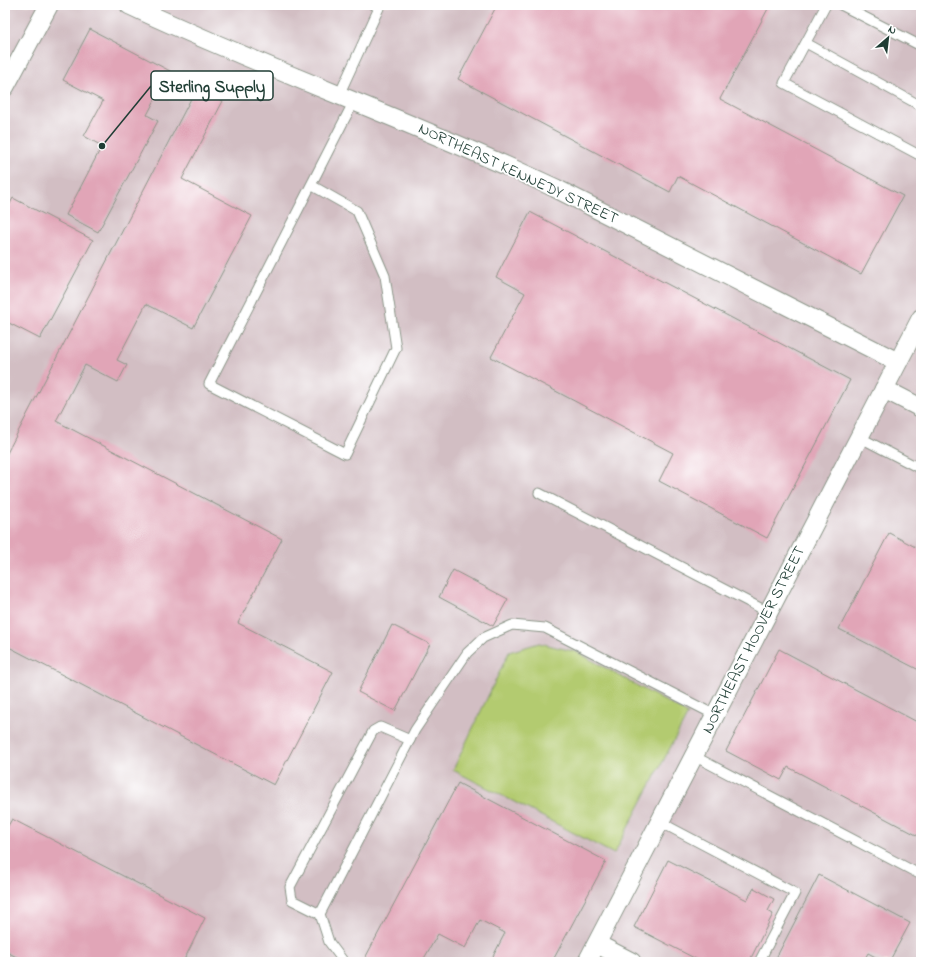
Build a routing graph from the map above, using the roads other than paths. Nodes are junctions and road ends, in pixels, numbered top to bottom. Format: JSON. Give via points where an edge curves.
{"nodes":[{"id":1,"x":49,"y":5,"type":"edge"},
{"id":2,"x":129,"y":5,"type":"edge"},
{"id":3,"x":374,"y":5,"type":"edge"},
{"id":4,"x":826,"y":5,"type":"edge"},
{"id":5,"x":841,"y":5,"type":"edge"},
{"id":6,"x":806,"y":43,"type":"junction"},
{"id":7,"x":921,"y":46,"type":"edge"},
{"id":8,"x":5,"y":88,"type":"edge"},
{"id":9,"x":346,"y":98,"type":"junction"},
{"id":10,"x":921,"y":106,"type":"edge"},
{"id":11,"x":920,"y":151,"type":"edge"},
{"id":12,"x":310,"y":185,"type":"junction"},
{"id":13,"x":921,"y":318,"type":"edge"},
{"id":14,"x":898,"y":362,"type":"junction"},
{"id":15,"x":884,"y":389,"type":"junction"},
{"id":16,"x":921,"y":408,"type":"edge"},
{"id":17,"x":859,"y":437,"type":"junction"},
{"id":18,"x":921,"y":469,"type":"edge"},
{"id":19,"x":539,"y":493,"type":"dead end"},
{"id":20,"x":768,"y":612,"type":"junction"},
{"id":21,"x":715,"y":715,"type":"junction"},
{"id":22,"x":410,"y":740,"type":"junction"},
{"id":23,"x":694,"y":756,"type":"junction"},
{"id":24,"x":660,"y":822,"type":"junction"},
{"id":25,"x":921,"y":875,"type":"edge"},
{"id":26,"x":320,"y":914,"type":"junction"},
{"id":27,"x":597,"y":944,"type":"junction"},
{"id":28,"x":344,"y":962,"type":"edge"},
{"id":29,"x":587,"y":962,"type":"edge"},
{"id":30,"x":632,"y":962,"type":"edge"},
{"id":31,"x":759,"y":962,"type":"edge"}],
"edges":[{"from":1,"to":8,"type":"street"},
{"from":2,"to":9,"type":"street","name":"NORTHEAST KENNEDY STREET","via":[[249,59]]},
{"from":3,"to":9,"type":"lane","via":[[379,8]]},
{"from":4,"to":6,"type":"lane"},
{"from":5,"to":7,"type":"lane"},
{"from":6,"to":10,"type":"lane"},
{"from":6,"to":11,"type":"lane","via":[[784,83]]},
{"from":9,"to":12,"type":"lane"},
{"from":9,"to":14,"type":"street","name":"NORTHEAST KENNEDY STREET","via":[[472,149],[555,188]]},
{"from":12,"to":12,"type":"lane","via":[[209,384],[345,454],[396,348],[385,276],[357,211]]},
{"from":13,"to":14,"type":"street","name":"NORTHEAST HOOVER STREET"},
{"from":14,"to":15,"type":"street","name":"NORTHEAST HOOVER STREET"},
{"from":15,"to":16,"type":"street"},
{"from":15,"to":17,"type":"street","name":"NORTHEAST HOOVER STREET"},
{"from":17,"to":18,"type":"lane"},
{"from":17,"to":20,"type":"street","name":"NORTHEAST HOOVER STREET"},
{"from":19,"to":20,"type":"lane"},
{"from":20,"to":21,"type":"street","name":"NORTHEAST HOOVER STREET"},
{"from":21,"to":22,"type":"lane","via":[[545,628],[512,625],[483,638],[467,653]]},
{"from":21,"to":23,"type":"street","name":"NORTHEAST HOOVER STREET"},
{"from":22,"to":26,"type":"lane"},
{"from":22,"to":26,"type":"lane","via":[[380,727],[373,731],[290,888],[292,900]]},
{"from":23,"to":24,"type":"street","name":"NORTHEAST HOOVER STREET"},
{"from":23,"to":25,"type":"lane"},
{"from":24,"to":27,"type":"street","name":"NORTHEAST HOOVER STREET"},
{"from":24,"to":31,"type":"lane","via":[[795,893]]},
{"from":26,"to":28,"type":"lane","via":[[329,942]]},
{"from":27,"to":29,"type":"street","name":"NORTHEAST HOOVER STREET"},
{"from":27,"to":30,"type":"street"}]}
